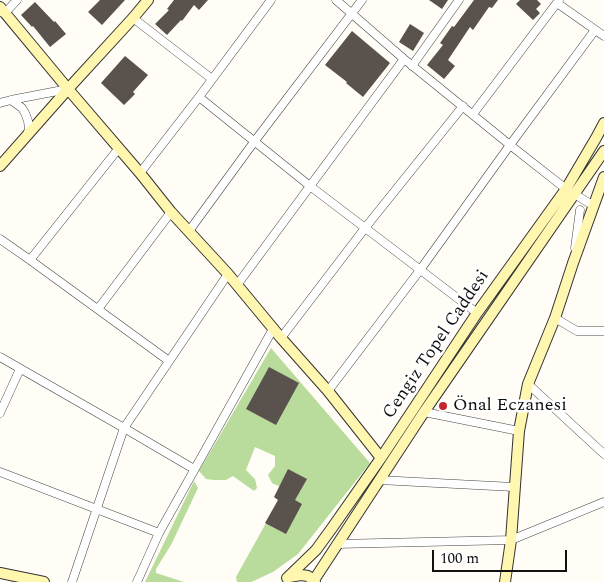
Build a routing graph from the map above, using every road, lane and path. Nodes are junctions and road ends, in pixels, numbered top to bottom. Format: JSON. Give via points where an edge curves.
{"nodes":[{"id":1,"x":17,"y":0,"type":"edge"},
{"id":2,"x":148,"y":0,"type":"edge"},
{"id":3,"x":271,"y":0,"type":"edge"},
{"id":4,"x":336,"y":0,"type":"edge"},
{"id":5,"x":362,"y":0,"type":"edge"},
{"id":6,"x":459,"y":0,"type":"edge"},
{"id":7,"x":558,"y":2,"type":"edge"},
{"id":8,"x":2,"y":11,"type":"edge"},
{"id":9,"x":352,"y":13,"type":"junction"},
{"id":10,"x":134,"y":18,"type":"junction"},
{"id":11,"x":595,"y":30,"type":"junction"},
{"id":12,"x":604,"y":36,"type":"edge"},
{"id":13,"x":404,"y":59,"type":"junction"},
{"id":14,"x":412,"y":66,"type":"junction"},
{"id":15,"x":212,"y":79,"type":"junction"},
{"id":16,"x":68,"y":89,"type":"junction"},
{"id":17,"x":199,"y":97,"type":"junction"},
{"id":18,"x":11,"y":100,"type":"junction"},
{"id":19,"x":0,"y":103,"type":"edge"},
{"id":20,"x":463,"y":106,"type":"junction"},
{"id":21,"x":474,"y":114,"type":"junction"},
{"id":22,"x":604,"y":123,"type":"edge"},
{"id":23,"x":28,"y":136,"type":"junction"},
{"id":24,"x":254,"y":142,"type":"junction"},
{"id":25,"x":510,"y":145,"type":"junction"},
{"id":26,"x":119,"y":148,"type":"junction"},
{"id":27,"x":604,"y":151,"type":"edge"},
{"id":28,"x":0,"y":166,"type":"edge"},
{"id":29,"x":140,"y":173,"type":"junction"},
{"id":30,"x":604,"y":177,"type":"edge"},
{"id":31,"x":310,"y":186,"type":"junction"},
{"id":32,"x":570,"y":194,"type":"junction"},
{"id":33,"x":593,"y":208,"type":"junction"},
{"id":34,"x":580,"y":210,"type":"junction"},
{"id":35,"x":172,"y":212,"type":"junction"},
{"id":36,"x":364,"y":228,"type":"junction"},
{"id":37,"x":189,"y":231,"type":"junction"},
{"id":38,"x":0,"y":239,"type":"edge"},
{"id":39,"x":30,"y":260,"type":"junction"},
{"id":40,"x":573,"y":263,"type":"junction"},
{"id":41,"x":420,"y":270,"type":"junction"},
{"id":42,"x":228,"y":274,"type":"junction"},
{"id":43,"x":236,"y":285,"type":"junction"},
{"id":44,"x":98,"y":310,"type":"junction"},
{"id":45,"x":477,"y":313,"type":"junction"},
{"id":46,"x":555,"y":318,"type":"junction"},
{"id":47,"x":273,"y":329,"type":"junction"},
{"id":48,"x":604,"y":331,"type":"edge"},
{"id":49,"x":281,"y":338,"type":"junction"},
{"id":50,"x":0,"y":358,"type":"edge"},
{"id":51,"x":169,"y":361,"type":"junction"},
{"id":52,"x":20,"y":369,"type":"junction"},
{"id":53,"x":528,"y":384,"type":"junction"},
{"id":54,"x":328,"y":391,"type":"junction"},
{"id":55,"x":424,"y":412,"type":"junction"},
{"id":56,"x":0,"y":413,"type":"edge"},
{"id":57,"x":124,"y":428,"type":"junction"},
{"id":58,"x":519,"y":431,"type":"junction"},
{"id":59,"x":604,"y":454,"type":"edge"},
{"id":60,"x":381,"y":458,"type":"junction"},
{"id":61,"x":194,"y":469,"type":"junction"},
{"id":62,"x":0,"y":472,"type":"edge"},
{"id":63,"x":379,"y":480,"type":"junction"},
{"id":64,"x":514,"y":487,"type":"junction"},
{"id":65,"x":604,"y":502,"type":"edge"},
{"id":66,"x":97,"y":509,"type":"junction"},
{"id":67,"x":158,"y":533,"type":"junction"},
{"id":68,"x":511,"y":540,"type":"junction"},
{"id":69,"x":337,"y":544,"type":"junction"},
{"id":70,"x":0,"y":573,"type":"edge"},
{"id":71,"x":284,"y":580,"type":"edge"},
{"id":72,"x":315,"y":581,"type":"edge"},
{"id":73,"x":44,"y":582,"type":"edge"},
{"id":74,"x":72,"y":582,"type":"edge"},
{"id":75,"x":137,"y":582,"type":"edge"},
{"id":76,"x":506,"y":582,"type":"edge"}],
"edges":[{"from":1,"to":8,"type":"street"},
{"from":2,"to":10,"type":"street"},
{"from":3,"to":15,"type":"street"},
{"from":4,"to":9,"type":"street"},
{"from":5,"to":9,"type":"street"},
{"from":6,"to":14,"type":"street"},
{"from":7,"to":11,"type":"street"},
{"from":7,"to":21,"type":"street"},
{"from":8,"to":16,"type":"street"},
{"from":9,"to":13,"type":"street"},
{"from":9,"to":24,"type":"street"},
{"from":10,"to":15,"type":"street"},
{"from":10,"to":16,"type":"street"},
{"from":11,"to":12,"type":"street"},
{"from":11,"to":25,"type":"street"},
{"from":13,"to":14,"type":"street"},
{"from":13,"to":31,"type":"street"},
{"from":14,"to":20,"type":"street"},
{"from":15,"to":17,"type":"street"},
{"from":16,"to":18,"type":"street"},
{"from":16,"to":23,"type":"street"},
{"from":16,"to":26,"type":"street"},
{"from":17,"to":24,"type":"street"},
{"from":17,"to":29,"type":"street"},
{"from":18,"to":19,"type":"street"},
{"from":18,"to":23,"type":"street","via":[[25,113]]},
{"from":20,"to":21,"type":"street"},
{"from":20,"to":36,"type":"street"},
{"from":21,"to":25,"type":"street"},
{"from":22,"to":32,"type":"street","name":"Cengiz Topel Caddesi"},
{"from":23,"to":28,"type":"street"},
{"from":24,"to":31,"type":"street"},
{"from":24,"to":37,"type":"street"},
{"from":25,"to":32,"type":"street"},
{"from":25,"to":41,"type":"street"},
{"from":26,"to":29,"type":"street"},
{"from":26,"to":39,"type":"street"},
{"from":27,"to":32,"type":"street","name":"Cengiz Topel Caddesi"},
{"from":29,"to":35,"type":"street"},
{"from":30,"to":33,"type":"street"},
{"from":31,"to":36,"type":"street"},
{"from":31,"to":43,"type":"street"},
{"from":32,"to":33,"type":"street"},
{"from":32,"to":34,"type":"street","via":[[574,207]]},
{"from":32,"to":45,"type":"street","name":"Cengiz Topel Caddesi"},
{"from":32,"to":55,"type":"street","name":"Cengiz Topel Caddesi"},
{"from":33,"to":34,"type":"street"},
{"from":33,"to":40,"type":"street"},
{"from":34,"to":40,"type":"street"},
{"from":35,"to":37,"type":"street"},
{"from":35,"to":44,"type":"street"},
{"from":36,"to":41,"type":"street"},
{"from":36,"to":49,"type":"street"},
{"from":37,"to":42,"type":"street"},
{"from":38,"to":39,"type":"street"},
{"from":39,"to":44,"type":"street"},
{"from":40,"to":46,"type":"street"},
{"from":41,"to":45,"type":"street"},
{"from":41,"to":54,"type":"street"},
{"from":42,"to":43,"type":"street"},
{"from":42,"to":51,"type":"street"},
{"from":43,"to":47,"type":"street"},
{"from":44,"to":51,"type":"street"},
{"from":45,"to":60,"type":"street","name":"Cengiz Topel Caddesi"},
{"from":46,"to":48,"type":"street","via":[[577,331]]},
{"from":46,"to":53,"type":"street"},
{"from":47,"to":49,"type":"street"},
{"from":47,"to":61,"type":"street"},
{"from":49,"to":54,"type":"street"},
{"from":50,"to":52,"type":"street"},
{"from":51,"to":57,"type":"street"},
{"from":52,"to":56,"type":"street"},
{"from":52,"to":57,"type":"street"},
{"from":53,"to":58,"type":"street"},
{"from":53,"to":59,"type":"street"},
{"from":54,"to":60,"type":"street"},
{"from":55,"to":58,"type":"street"},
{"from":55,"to":63,"type":"street","name":"Cengiz Topel Caddesi"},
{"from":57,"to":61,"type":"street"},
{"from":57,"to":66,"type":"street"},
{"from":58,"to":64,"type":"street"},
{"from":60,"to":71,"type":"street","name":"Cengiz Topel Caddesi","via":[[316,550]]},
{"from":61,"to":67,"type":"street"},
{"from":62,"to":66,"type":"street"},
{"from":63,"to":64,"type":"street"},
{"from":63,"to":69,"type":"street","name":"Cengiz Topel Caddesi"},
{"from":64,"to":68,"type":"street"},
{"from":65,"to":68,"type":"street"},
{"from":66,"to":67,"type":"street"},
{"from":66,"to":74,"type":"street"},
{"from":67,"to":75,"type":"street"},
{"from":68,"to":69,"type":"street"},
{"from":68,"to":76,"type":"street"},
{"from":69,"to":72,"type":"street","name":"Cengiz Topel Caddesi"},
{"from":70,"to":73,"type":"street"},
{"from":71,"to":72,"type":"street","via":[[301,575]]}]}
